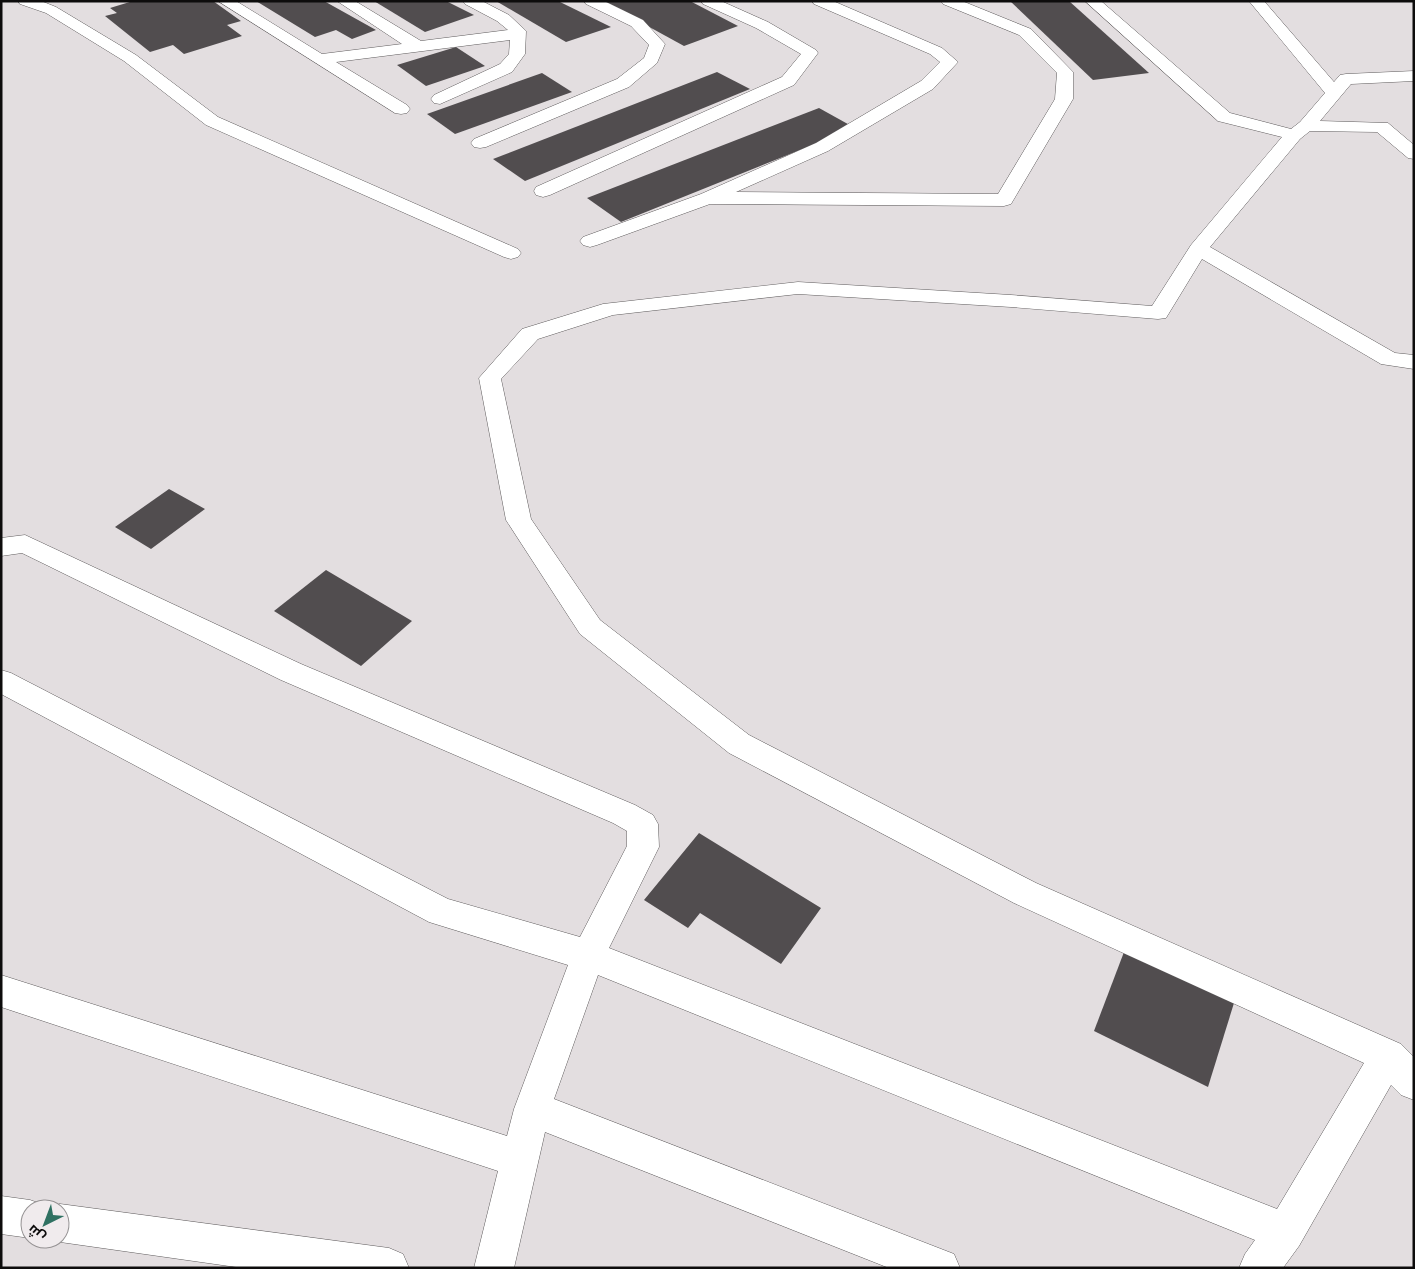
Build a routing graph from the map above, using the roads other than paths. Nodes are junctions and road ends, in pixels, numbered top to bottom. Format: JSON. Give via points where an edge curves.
{"nodes":[{"id":1,"x":26,"y":1,"type":"edge"},
{"id":2,"x":67,"y":1,"type":"edge"},
{"id":3,"x":225,"y":1,"type":"edge"},
{"id":4,"x":344,"y":1,"type":"edge"},
{"id":5,"x":470,"y":1,"type":"edge"},
{"id":6,"x":591,"y":1,"type":"edge"},
{"id":7,"x":708,"y":1,"type":"edge"},
{"id":8,"x":819,"y":1,"type":"edge"},
{"id":9,"x":948,"y":1,"type":"edge"},
{"id":10,"x":1092,"y":1,"type":"edge"},
{"id":11,"x":1256,"y":1,"type":"edge"},
{"id":12,"x":51,"y":10,"type":"junction"},
{"id":13,"x":518,"y":34,"type":"junction"},
{"id":14,"x":419,"y":46,"type":"junction"},
{"id":15,"x":319,"y":59,"type":"junction"},
{"id":16,"x":1414,"y":76,"type":"edge"},
{"id":17,"x":1334,"y":94,"type":"junction"},
{"id":18,"x":440,"y":99,"type":"dead end"},
{"id":19,"x":401,"y":109,"type":"dead end"},
{"id":20,"x":1300,"y":130,"type":"junction"},
{"id":21,"x":480,"y":143,"type":"dead end"},
{"id":22,"x":1414,"y":154,"type":"edge"},
{"id":23,"x":543,"y":191,"type":"dead end"},
{"id":24,"x":708,"y":198,"type":"junction"},
{"id":25,"x":590,"y":241,"type":"dead end"},
{"id":26,"x":1198,"y":249,"type":"junction"},
{"id":27,"x":511,"y":253,"type":"dead end"},
{"id":28,"x":1414,"y":362,"type":"edge"},
{"id":29,"x":1,"y":547,"type":"edge"},
{"id":30,"x":1,"y":681,"type":"edge"},
{"id":31,"x":588,"y":955,"type":"junction"},
{"id":32,"x":1,"y":992,"type":"edge"},
{"id":33,"x":1388,"y":1056,"type":"junction"},
{"id":34,"x":1414,"y":1082,"type":"edge"},
{"id":35,"x":532,"y":1109,"type":"junction"},
{"id":36,"x":520,"y":1158,"type":"junction"},
{"id":37,"x":1,"y":1215,"type":"edge"},
{"id":38,"x":20,"y":1218,"type":"edge"},
{"id":39,"x":70,"y":1224,"type":"edge"},
{"id":40,"x":1285,"y":1232,"type":"junction"},
{"id":41,"x":389,"y":1268,"type":"edge"},
{"id":42,"x":494,"y":1268,"type":"edge"},
{"id":43,"x":940,"y":1268,"type":"edge"},
{"id":44,"x":1259,"y":1268,"type":"edge"}],
"edges":[{"from":1,"to":12,"type":"street"},
{"from":2,"to":12,"type":"street"},
{"from":3,"to":15,"type":"street"},
{"from":4,"to":14,"type":"street"},
{"from":5,"to":13,"type":"street","via":[[503,18]]},
{"from":6,"to":21,"type":"street","via":[[637,23],[657,44],[651,60],[623,83]]},
{"from":7,"to":23,"type":"street","via":[[762,25],[810,53],[788,81]]},
{"from":8,"to":24,"type":"street","via":[[936,51],[950,62],[927,86],[822,147]]},
{"from":9,"to":24,"type":"street","via":[[1024,32],[1064,72],[1064,99],[1004,200]]},
{"from":10,"to":20,"type":"street","via":[[1224,117]]},
{"from":11,"to":17,"type":"street"},
{"from":12,"to":27,"type":"street","via":[[130,58],[212,121]]},
{"from":13,"to":14,"type":"street"},
{"from":13,"to":18,"type":"street","via":[[517,54],[506,68]]},
{"from":14,"to":15,"type":"street"},
{"from":15,"to":19,"type":"street"},
{"from":16,"to":17,"type":"street","via":[[1346,79]]},
{"from":17,"to":20,"type":"street"},
{"from":20,"to":22,"type":"street","via":[[1382,127]]},
{"from":20,"to":26,"type":"street"},
{"from":24,"to":25,"type":"street"},
{"from":26,"to":28,"type":"street","via":[[1389,359]]},
{"from":26,"to":33,"type":"street","via":[[1158,313],[798,288],[611,309],[530,334],[490,378],[519,520],[590,627],[739,744],[1025,893]]},
{"from":29,"to":31,"type":"street","via":[[25,544],[291,672],[642,824],[643,847]]},
{"from":30,"to":31,"type":"street","via":[[441,912]]},
{"from":31,"to":35,"type":"street"},
{"from":31,"to":40,"type":"street"},
{"from":32,"to":36,"type":"street"},
{"from":33,"to":34,"type":"street"},
{"from":33,"to":40,"type":"street"},
{"from":35,"to":36,"type":"street"},
{"from":35,"to":43,"type":"street"},
{"from":36,"to":42,"type":"street"},
{"from":37,"to":38,"type":"street"},
{"from":39,"to":41,"type":"street"},
{"from":40,"to":44,"type":"street"}]}
